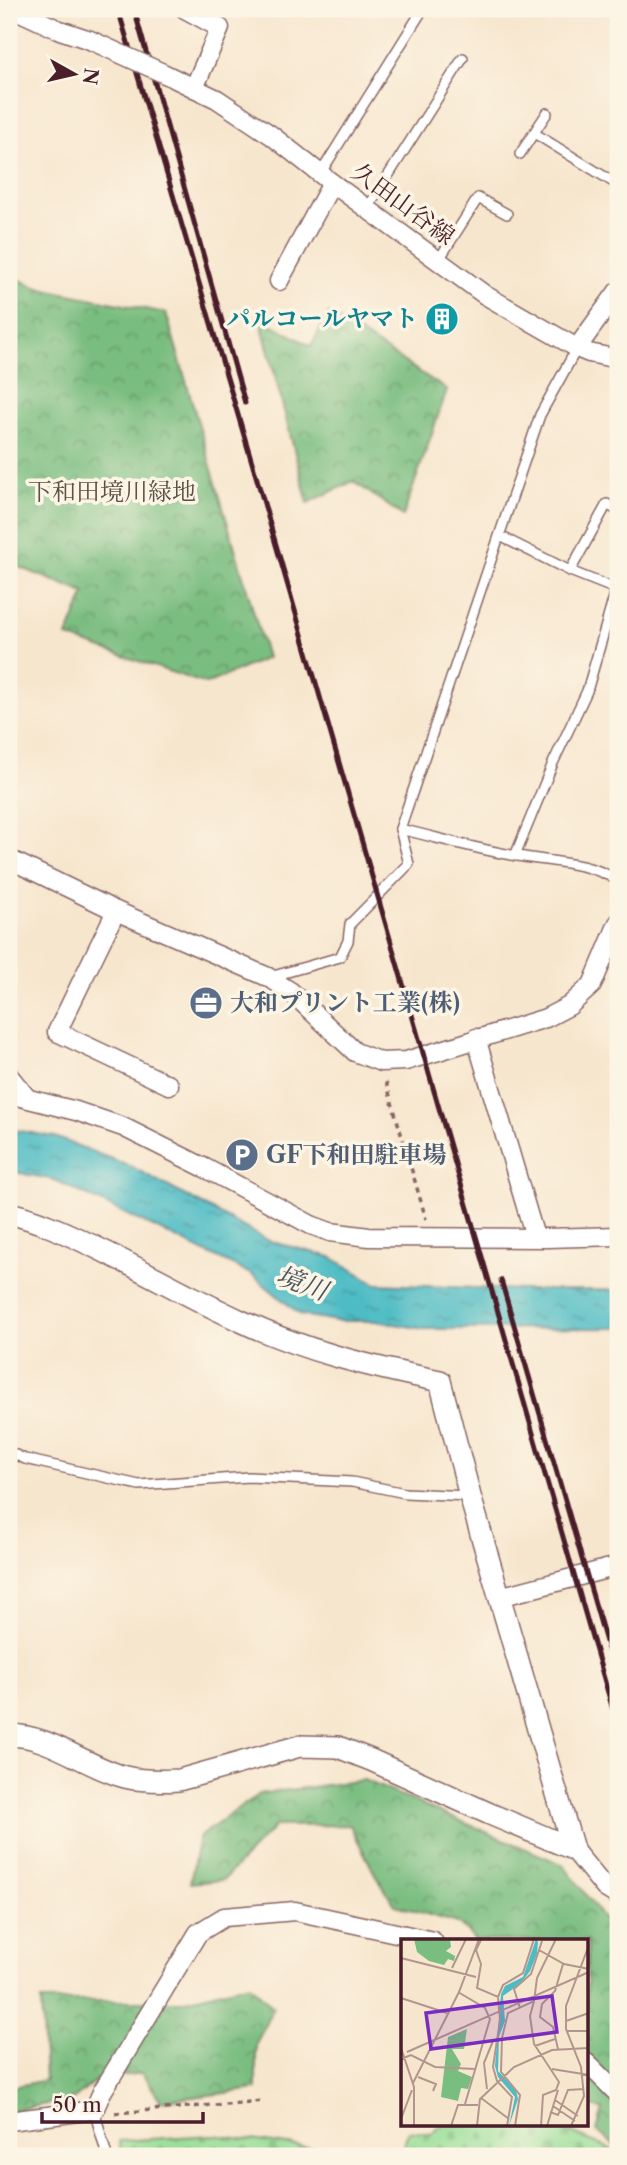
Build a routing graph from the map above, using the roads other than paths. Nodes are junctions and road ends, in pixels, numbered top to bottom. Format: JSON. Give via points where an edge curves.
{"nodes":[{"id":1,"x":14,"y":9,"type":"edge"},
{"id":2,"x":185,"y":9,"type":"edge"},
{"id":3,"x":423,"y":9,"type":"edge"},
{"id":4,"x":463,"y":58,"type":"dead end"},
{"id":5,"x":194,"y":88,"type":"junction"},
{"id":6,"x":547,"y":113,"type":"dead end"},
{"id":7,"x":534,"y":133,"type":"junction"},
{"id":8,"x":520,"y":154,"type":"dead end"},
{"id":9,"x":326,"y":179,"type":"junction"},
{"id":10,"x":618,"y":185,"type":"edge"},
{"id":11,"x":366,"y":209,"type":"junction"},
{"id":12,"x":507,"y":214,"type":"dead end"},
{"id":13,"x":439,"y":261,"type":"junction"},
{"id":14,"x":279,"y":281,"type":"dead end"},
{"id":15,"x":618,"y":291,"type":"edge"},
{"id":16,"x":577,"y":348,"type":"junction"},
{"id":17,"x":618,"y":359,"type":"edge"},
{"id":18,"x":618,"y":511,"type":"edge"},
{"id":19,"x":500,"y":536,"type":"junction"},
{"id":20,"x":570,"y":571,"type":"junction"},
{"id":21,"x":617,"y":590,"type":"edge"},
{"id":22,"x":400,"y":829,"type":"junction"},
{"id":23,"x":515,"y":856,"type":"junction"},
{"id":24,"x":9,"y":859,"type":"edge"},
{"id":25,"x":618,"y":881,"type":"edge"},
{"id":26,"x":116,"y":911,"type":"junction"},
{"id":27,"x":618,"y":923,"type":"edge"},
{"id":28,"x":268,"y":977,"type":"junction"},
{"id":29,"x":476,"y":1038,"type":"junction"},
{"id":30,"x":9,"y":1076,"type":"edge"},
{"id":31,"x":169,"y":1084,"type":"dead end"},
{"id":32,"x":9,"y":1094,"type":"edge"},
{"id":33,"x":27,"y":1098,"type":"junction"},
{"id":34,"x":9,"y":1213,"type":"edge"},
{"id":35,"x":618,"y":1236,"type":"edge"},
{"id":36,"x":535,"y":1237,"type":"junction"},
{"id":37,"x":9,"y":1452,"type":"edge"},
{"id":38,"x":25,"y":1459,"type":"junction"},
{"id":39,"x":9,"y":1460,"type":"edge"},
{"id":40,"x":470,"y":1496,"type":"junction"},
{"id":41,"x":618,"y":1566,"type":"edge"},
{"id":42,"x":499,"y":1597,"type":"junction"},
{"id":43,"x":9,"y":1735,"type":"edge"},
{"id":44,"x":573,"y":1849,"type":"junction"},
{"id":45,"x":618,"y":1896,"type":"edge"},
{"id":46,"x":424,"y":1939,"type":"edge"},
{"id":47,"x":588,"y":2064,"type":"edge"},
{"id":48,"x":618,"y":2094,"type":"edge"},
{"id":49,"x":94,"y":2112,"type":"junction"},
{"id":50,"x":9,"y":2121,"type":"edge"},
{"id":51,"x":107,"y":2156,"type":"edge"}],
"edges":[{"from":1,"to":5,"type":"street","name":"久田山谷線","bridge":true},
{"from":2,"to":5,"type":"street","via":[[220,28]]},
{"from":3,"to":9,"type":"lane"},
{"from":4,"to":11,"type":"lane"},
{"from":5,"to":9,"type":"street","name":"久田山谷線","via":[[271,135]]},
{"from":6,"to":7,"type":"lane"},
{"from":7,"to":8,"type":"lane"},
{"from":7,"to":10,"type":"lane"},
{"from":9,"to":11,"type":"street","name":"久田山谷線"},
{"from":9,"to":14,"type":"street"},
{"from":11,"to":13,"type":"street","name":"久田山谷線"},
{"from":12,"to":13,"type":"lane","via":[[478,198]]},
{"from":13,"to":16,"type":"street","name":"久田山谷線","via":[[485,295]]},
{"from":15,"to":16,"type":"street"},
{"from":16,"to":17,"type":"street","name":"久田山谷線"},
{"from":16,"to":19,"type":"lane","via":[[540,415]]},
{"from":18,"to":20,"type":"lane","via":[[607,504]]},
{"from":19,"to":20,"type":"lane"},
{"from":19,"to":22,"type":"lane"},
{"from":20,"to":21,"type":"lane"},
{"from":21,"to":23,"type":"lane","via":[[587,691]]},
{"from":22,"to":23,"type":"lane"},
{"from":22,"to":28,"type":"lane","via":[[410,864],[350,924],[340,957]]},
{"from":23,"to":25,"type":"lane","via":[[575,865]]},
{"from":24,"to":26,"type":"street"},
{"from":26,"to":28,"type":"street"},
{"from":26,"to":31,"type":"street","via":[[57,1032]]},
{"from":27,"to":29,"type":"street","via":[[592,985],[569,1006],[546,1018]]},
{"from":28,"to":29,"type":"street","via":[[290,991],[355,1052],[381,1062],[406,1061]]},
{"from":29,"to":36,"type":"street"},
{"from":30,"to":33,"type":"street"},
{"from":32,"to":33,"type":"street"},
{"from":33,"to":36,"type":"street","via":[[123,1128],[330,1232],[369,1237]]},
{"from":34,"to":40,"type":"street","via":[[62,1231],[242,1322],[308,1348],[440,1381]]},
{"from":35,"to":36,"type":"street"},
{"from":37,"to":38,"type":"lane"},
{"from":38,"to":39,"type":"lane"},
{"from":38,"to":40,"type":"lane","via":[[139,1485],[249,1477],[352,1482],[405,1493]]},
{"from":40,"to":42,"type":"street"},
{"from":41,"to":42,"type":"street"},
{"from":42,"to":44,"type":"street"},
{"from":43,"to":44,"type":"street","via":[[42,1741],[125,1777],[159,1781],[179,1780],[300,1746],[338,1747]]},
{"from":44,"to":45,"type":"street","via":[[605,1888]]},
{"from":46,"to":49,"type":"street","via":[[295,1911],[224,1917],[198,1933]]},
{"from":47,"to":48,"type":"street"},
{"from":49,"to":50,"type":"street"},
{"from":49,"to":51,"type":"lane"}]}
